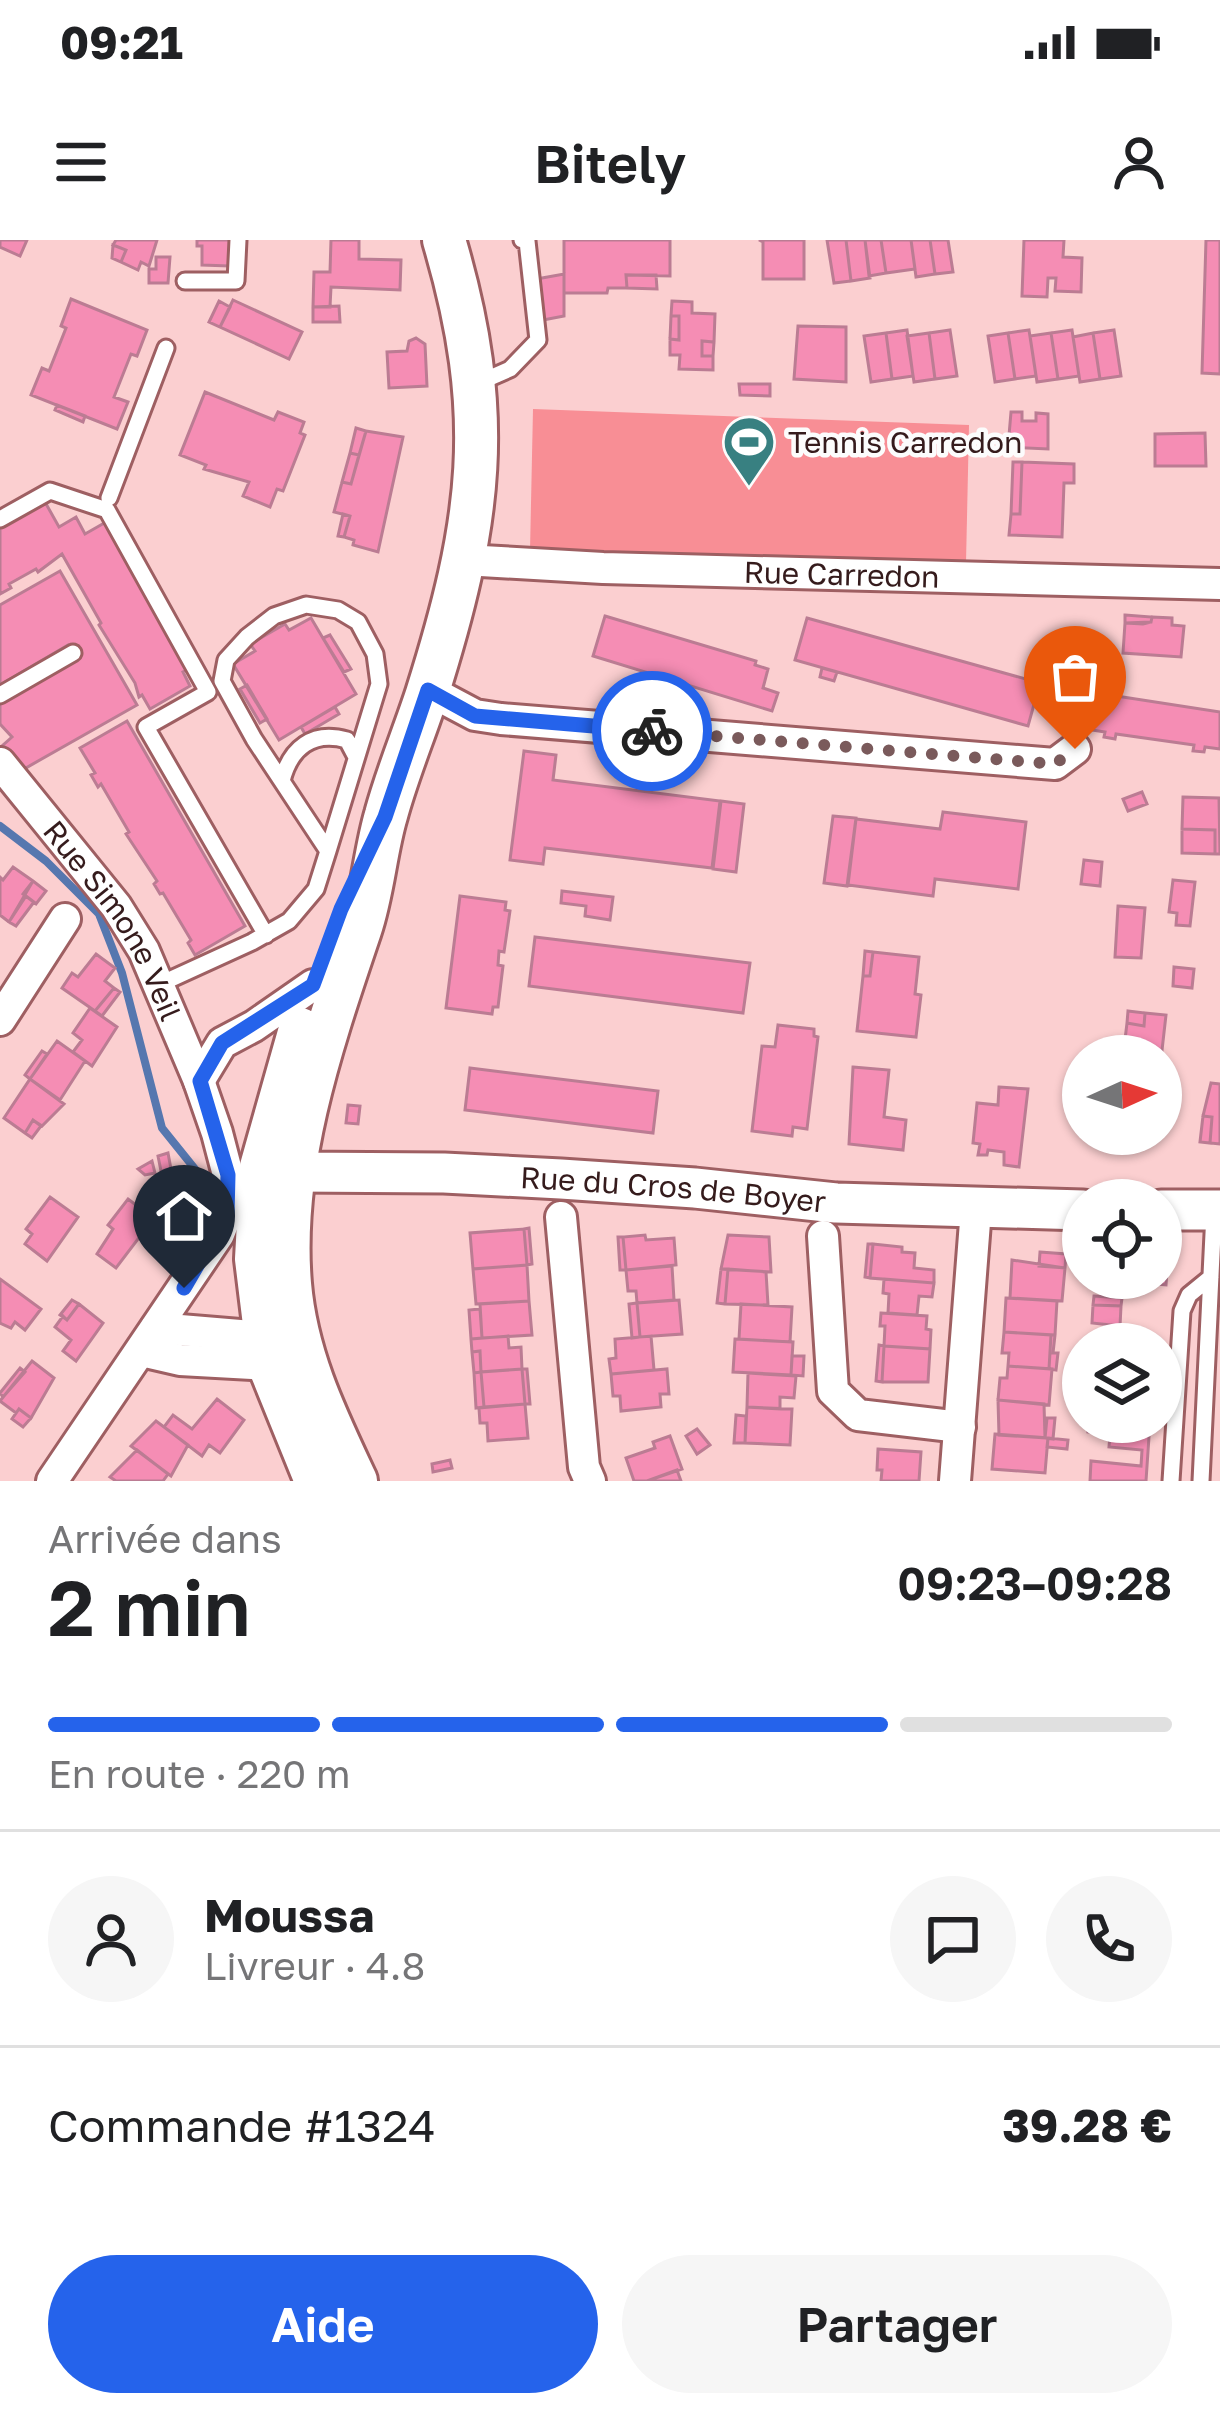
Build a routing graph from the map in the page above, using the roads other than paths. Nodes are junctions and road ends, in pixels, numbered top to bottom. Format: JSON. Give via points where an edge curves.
{"nodes":[{"id":1,"x":238,"y":240,"type":"edge"},
{"id":2,"x":444,"y":240,"type":"edge"},
{"id":3,"x":522,"y":240,"type":"edge"},
{"id":4,"x":184,"y":281,"type":"dead end"},
{"id":5,"x":166,"y":348,"type":"dead end"},
{"id":6,"x":476,"y":384,"type":"junction"},
{"id":7,"x":109,"y":498,"type":"dead end"},
{"id":8,"x":0,"y":519,"type":"edge"},
{"id":9,"x":464,"y":560,"type":"junction"},
{"id":10,"x":1220,"y":584,"type":"edge"},
{"id":11,"x":73,"y":653,"type":"dead end"},
{"id":12,"x":0,"y":695,"type":"edge"},
{"id":13,"x":423,"y":705,"type":"junction"},
{"id":14,"x":1075,"y":749,"type":"dead end"},
{"id":15,"x":356,"y":757,"type":"junction"},
{"id":16,"x":0,"y":764,"type":"edge"},
{"id":17,"x":282,"y":781,"type":"junction"},
{"id":18,"x":385,"y":817,"type":"junction"},
{"id":19,"x":328,"y":851,"type":"junction"},
{"id":20,"x":65,"y":919,"type":"dead end"},
{"id":21,"x":266,"y":934,"type":"junction"},
{"id":22,"x":158,"y":985,"type":"junction"},
{"id":23,"x":313,"y":985,"type":"junction"},
{"id":24,"x":0,"y":1020,"type":"edge"},
{"id":25,"x":200,"y":1081,"type":"junction"},
{"id":26,"x":277,"y":1169,"type":"junction"},
{"id":27,"x":976,"y":1209,"type":"junction"},
{"id":28,"x":1062,"y":1210,"type":"edge"},
{"id":29,"x":1182,"y":1210,"type":"edge"},
{"id":30,"x":1217,"y":1210,"type":"edge"},
{"id":31,"x":561,"y":1217,"type":"dead end"},
{"id":32,"x":823,"y":1236,"type":"dead end"},
{"id":33,"x":1210,"y":1277,"type":"junction"},
{"id":34,"x":290,"y":1287,"type":"junction"},
{"id":35,"x":149,"y":1340,"type":"junction"},
{"id":36,"x":271,"y":1351,"type":"junction"},
{"id":37,"x":311,"y":1386,"type":"junction"},
{"id":38,"x":959,"y":1427,"type":"junction"},
{"id":39,"x":52,"y":1481,"type":"edge"},
{"id":40,"x":316,"y":1481,"type":"edge"},
{"id":41,"x":356,"y":1481,"type":"edge"},
{"id":42,"x":590,"y":1481,"type":"edge"},
{"id":43,"x":955,"y":1481,"type":"edge"},
{"id":44,"x":1171,"y":1481,"type":"edge"},
{"id":45,"x":1201,"y":1481,"type":"edge"}],
"edges":[{"from":1,"to":4,"type":"lane","via":[[236,281]]},
{"from":2,"to":6,"type":"main road"},
{"from":3,"to":6,"type":"lane","via":[[538,340],[510,369]]},
{"from":5,"to":7,"type":"lane"},
{"from":6,"to":9,"type":"main road","via":[[479,446]]},
{"from":8,"to":21,"type":"lane","via":[[50,491],[107,510],[208,692],[146,727]]},
{"from":9,"to":10,"type":"street","name":"Rue Carredon"},
{"from":9,"to":13,"type":"main road"},
{"from":11,"to":12,"type":"lane"},
{"from":13,"to":14,"type":"street","via":[[433,726],[475,716],[1055,764]]},
{"from":13,"to":18,"type":"main road"},
{"from":15,"to":17,"type":"lane","via":[[347,740],[329,735],[302,744],[287,759]]},
{"from":15,"to":17,"type":"lane","via":[[379,684],[376,654],[358,622],[307,605],[247,637],[226,660],[222,681]]},
{"from":15,"to":19,"type":"lane"},
{"from":16,"to":22,"type":"street","name":"Rue Simone Veil","via":[[116,906]]},
{"from":17,"to":19,"type":"lane"},
{"from":18,"to":23,"type":"main road"},
{"from":18,"to":26,"type":"main road","via":[[365,916]]},
{"from":19,"to":21,"type":"lane","via":[[316,889]]},
{"from":20,"to":24,"type":"street"},
{"from":21,"to":22,"type":"lane"},
{"from":22,"to":25,"type":"street","name":"Rue Simone Veil"},
{"from":23,"to":25,"type":"street","via":[[222,1043]]},
{"from":23,"to":26,"type":"main road"},
{"from":25,"to":35,"type":"street","name":"Rue Simone Veil","via":[[228,1175],[227,1214]]},
{"from":26,"to":27,"type":"street","name":"Rue du Cros de Boyer"},
{"from":26,"to":34,"type":"main road"},
{"from":26,"to":36,"type":"main road","via":[[256,1259]]},
{"from":27,"to":28,"type":"street","name":"Rue du Cros de Boyer"},
{"from":27,"to":38,"type":"street"},
{"from":29,"to":30,"type":"street"},
{"from":30,"to":33,"type":"lane"},
{"from":31,"to":42,"type":"street"},
{"from":32,"to":38,"type":"street","via":[[833,1390],[858,1414]]},
{"from":33,"to":44,"type":"lane","via":[[1182,1311]]},
{"from":33,"to":45,"type":"lane"},
{"from":34,"to":36,"type":"street"},
{"from":34,"to":37,"type":"main road"},
{"from":35,"to":36,"type":"street"},
{"from":35,"to":39,"type":"street","name":"Rue Simone Veil"},
{"from":36,"to":37,"type":"street"},
{"from":36,"to":40,"type":"main road"},
{"from":37,"to":41,"type":"main road"},
{"from":38,"to":43,"type":"street"}]}
